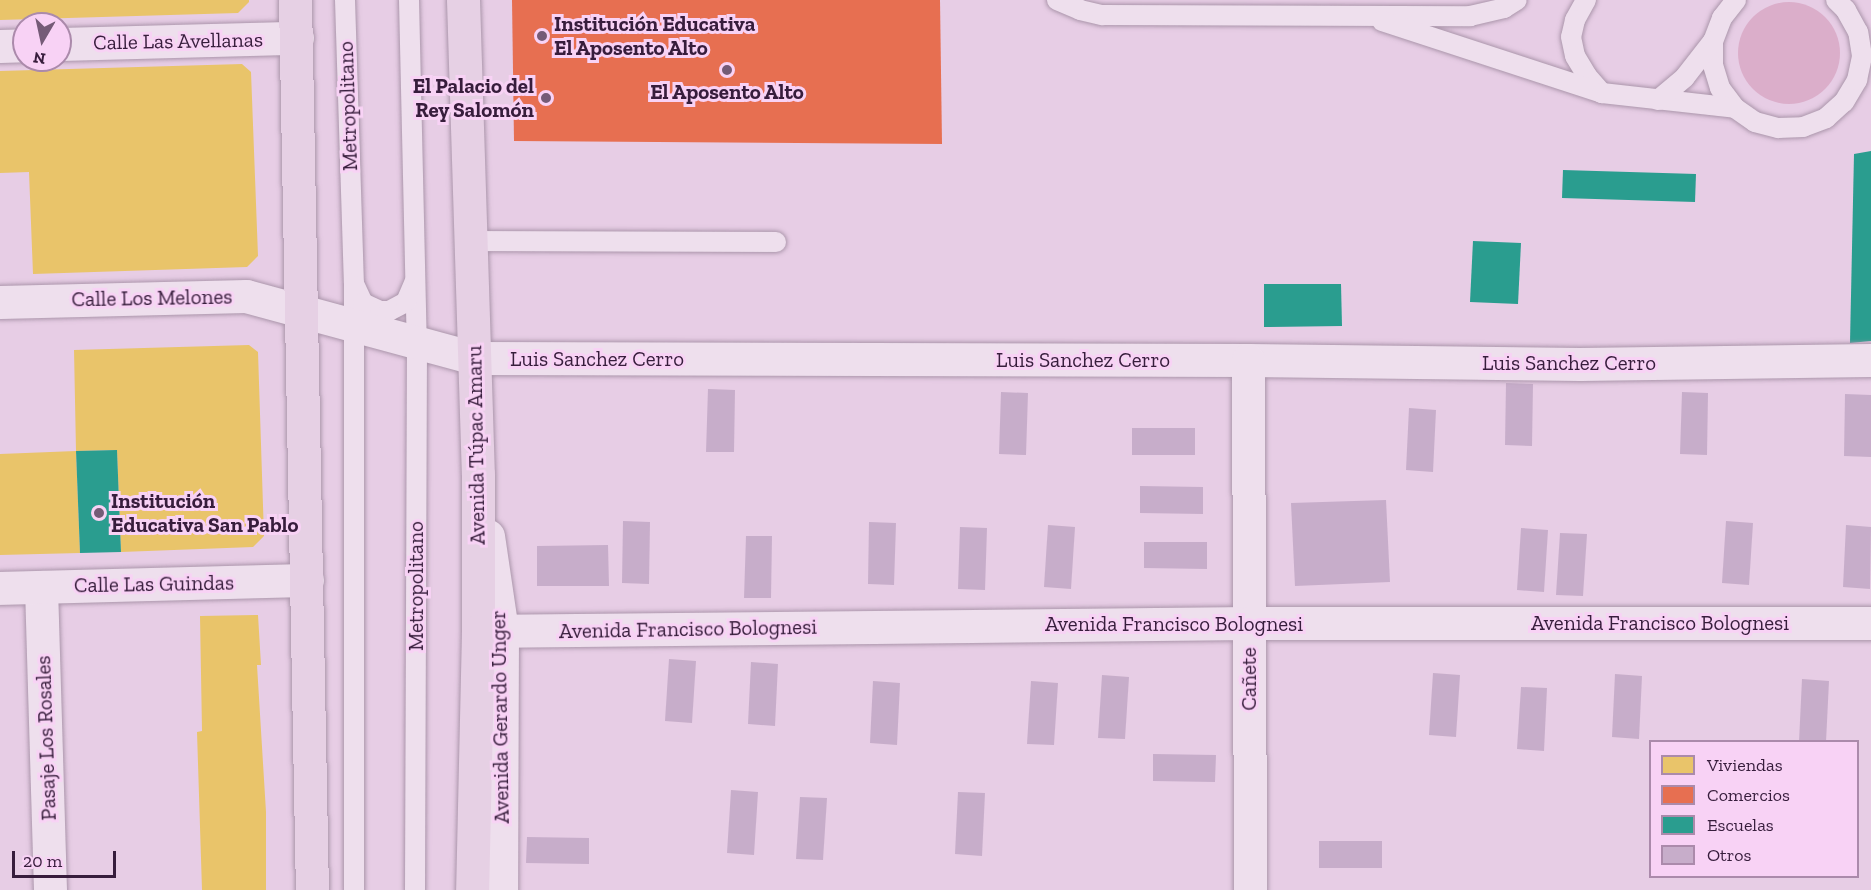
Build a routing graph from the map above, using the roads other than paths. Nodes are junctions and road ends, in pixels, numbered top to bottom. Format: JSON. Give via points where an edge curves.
{"nodes":[{"id":1,"x":295,"y":0,"type":"edge"},
{"id":2,"x":345,"y":0,"type":"edge"},
{"id":3,"x":409,"y":0,"type":"edge"},
{"id":4,"x":463,"y":0,"type":"edge"},
{"id":5,"x":1057,"y":0,"type":"edge"},
{"id":6,"x":1517,"y":0,"type":"edge"},
{"id":7,"x":1586,"y":0,"type":"edge"},
{"id":8,"x":1736,"y":0,"type":"edge"},
{"id":9,"x":1836,"y":0,"type":"edge"},
{"id":10,"x":1721,"y":9,"type":"edge"},
{"id":11,"x":1365,"y":16,"type":"junction"},
{"id":12,"x":297,"y":38,"type":"junction"},
{"id":13,"x":1713,"y":41,"type":"junction"},
{"id":14,"x":72,"y":44,"type":"edge"},
{"id":15,"x":1866,"y":59,"type":"edge"},
{"id":16,"x":1602,"y":93,"type":"junction"},
{"id":17,"x":1658,"y":99,"type":"junction"},
{"id":18,"x":1735,"y":108,"type":"junction"},
{"id":19,"x":471,"y":241,"type":"junction"},
{"id":20,"x":776,"y":242,"type":"dead end"},
{"id":21,"x":414,"y":282,"type":"junction"},
{"id":22,"x":354,"y":283,"type":"junction"},
{"id":23,"x":0,"y":302,"type":"edge"},
{"id":24,"x":302,"y":313,"type":"junction"},
{"id":25,"x":354,"y":327,"type":"junction"},
{"id":26,"x":417,"y":343,"type":"junction"},
{"id":27,"x":474,"y":358,"type":"junction"},
{"id":28,"x":1248,"y":360,"type":"junction"},
{"id":29,"x":1871,"y":360,"type":"edge"},
{"id":30,"x":307,"y":580,"type":"junction"},
{"id":31,"x":41,"y":587,"type":"junction"},
{"id":32,"x":0,"y":588,"type":"edge"},
{"id":33,"x":1249,"y":623,"type":"junction"},
{"id":34,"x":1871,"y":623,"type":"edge"},
{"id":35,"x":490,"y":631,"type":"junction"},
{"id":36,"x":50,"y":890,"type":"edge"},
{"id":37,"x":312,"y":890,"type":"edge"},
{"id":38,"x":354,"y":890,"type":"edge"},
{"id":39,"x":416,"y":890,"type":"edge"},
{"id":40,"x":471,"y":890,"type":"edge"},
{"id":41,"x":501,"y":890,"type":"edge"},
{"id":42,"x":1250,"y":890,"type":"edge"}],
"edges":[{"from":1,"to":12,"type":"main road"},
{"from":2,"to":22,"type":"lane","name":"Metropolitano"},
{"from":3,"to":21,"type":"lane","name":"Metropolitano"},
{"from":4,"to":19,"type":"main road","name":"Avenida Túpac Amaru"},
{"from":5,"to":11,"type":"lane","via":[[1102,15]]},
{"from":6,"to":11,"type":"lane","via":[[1504,8],[1470,16]]},
{"from":7,"to":16,"type":"lane","via":[[1571,37],[1575,56]]},
{"from":8,"to":10,"type":"lane"},
{"from":9,"to":15,"type":"lane","via":[[1858,32]]},
{"from":10,"to":13,"type":"lane"},
{"from":11,"to":16,"type":"lane"},
{"from":12,"to":14,"type":"street","name":"Calle Las Avellanas"},
{"from":12,"to":24,"type":"main road"},
{"from":13,"to":17,"type":"lane","via":[[1685,77]]},
{"from":13,"to":18,"type":"lane","via":[[1713,65],[1720,88]]},
{"from":15,"to":18,"type":"lane","via":[[1844,102],[1826,118],[1803,127],[1778,128],[1755,122]]},
{"from":16,"to":17,"type":"lane"},
{"from":17,"to":18,"type":"lane"},
{"from":19,"to":20,"type":"lane"},
{"from":19,"to":27,"type":"main road","name":"Avenida Túpac Amaru"},
{"from":21,"to":22,"type":"lane","via":[[406,302],[398,308],[380,311],[363,303]]},
{"from":21,"to":26,"type":"lane","name":"Metropolitano"},
{"from":22,"to":25,"type":"lane","name":"Metropolitano"},
{"from":23,"to":24,"type":"street","name":"Calle Los Melones","via":[[246,296]]},
{"from":24,"to":25,"type":"street","name":"Luis Sanchez Cerro"},
{"from":24,"to":30,"type":"main road"},
{"from":25,"to":26,"type":"street","name":"Luis Sanchez Cerro"},
{"from":25,"to":38,"type":"lane","name":"Metropolitano"},
{"from":26,"to":27,"type":"street","name":"Luis Sanchez Cerro"},
{"from":26,"to":39,"type":"lane","name":"Metropolitano"},
{"from":27,"to":28,"type":"street","name":"Luis Sanchez Cerro"},
{"from":27,"to":35,"type":"main road","name":"Avenida Túpac Amaru"},
{"from":28,"to":29,"type":"street","name":"Luis Sanchez Cerro","via":[[1580,364]]},
{"from":28,"to":33,"type":"street","name":"Cañete"},
{"from":30,"to":31,"type":"street","name":"Calle Las Guindas"},
{"from":30,"to":37,"type":"main road"},
{"from":31,"to":32,"type":"street","name":"Calle Las Guindas"},
{"from":31,"to":36,"type":"street","name":"Pasaje Los Rosales"},
{"from":33,"to":34,"type":"street","name":"Avenida Francisco Bolognesi"},
{"from":33,"to":35,"type":"street","name":"Avenida Francisco Bolognesi"},
{"from":33,"to":42,"type":"street","name":"Cañete"},
{"from":35,"to":40,"type":"main road","name":"Avenida Túpac Amaru"},
{"from":35,"to":41,"type":"street","name":"Avenida Gerardo Unger"}]}
